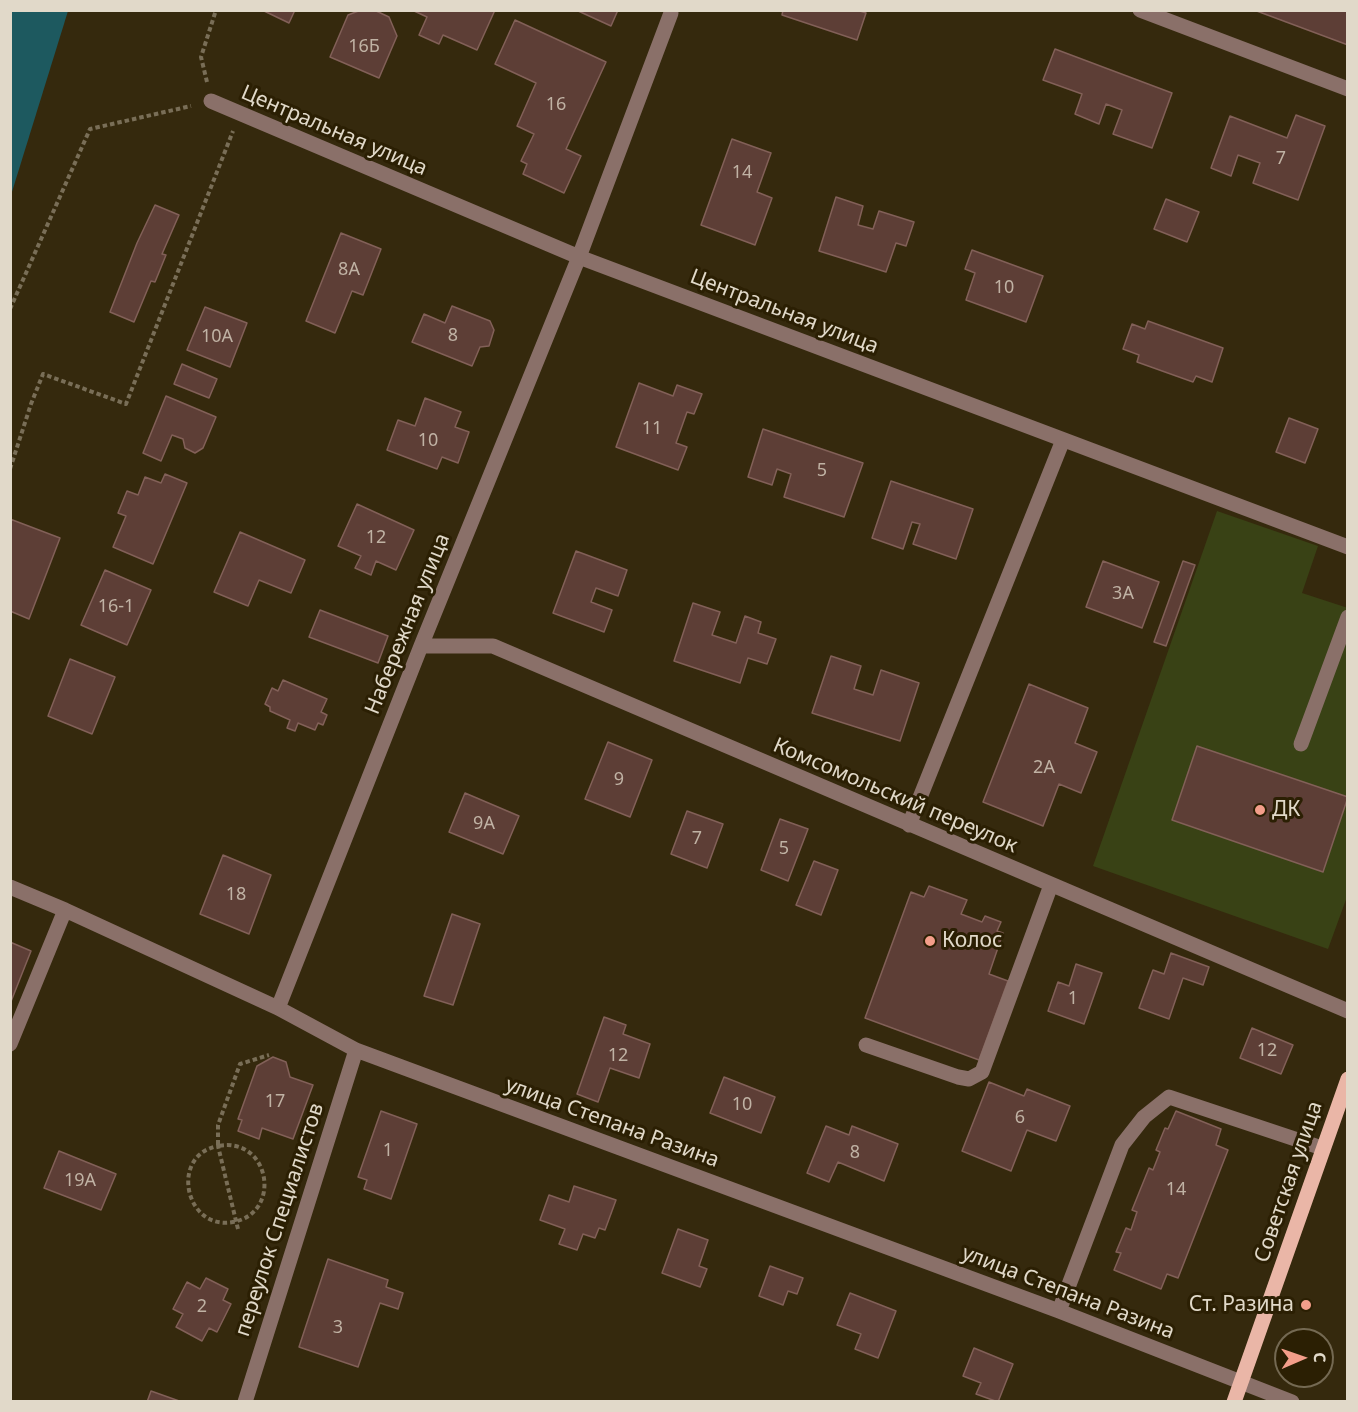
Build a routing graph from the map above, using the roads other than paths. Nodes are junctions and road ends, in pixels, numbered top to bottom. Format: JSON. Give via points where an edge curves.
{"nodes":[{"id":1,"x":1140,"y":10,"type":"edge"},
{"id":2,"x":671,"y":13,"type":"dead end"},
{"id":3,"x":1347,"y":89,"type":"edge"},
{"id":4,"x":211,"y":101,"type":"road end"},
{"id":5,"x":579,"y":257,"type":"junction"},
{"id":6,"x":1063,"y":440,"type":"junction"},
{"id":7,"x":1347,"y":547,"type":"edge"},
{"id":8,"x":1347,"y":616,"type":"edge"},
{"id":9,"x":421,"y":646,"type":"junction"},
{"id":10,"x":1301,"y":744,"type":"dead end"},
{"id":11,"x":909,"y":825,"type":"junction"},
{"id":12,"x":1051,"y":885,"type":"junction"},
{"id":13,"x":10,"y":887,"type":"edge"},
{"id":14,"x":65,"y":910,"type":"junction"},
{"id":15,"x":278,"y":1008,"type":"junction"},
{"id":16,"x":1347,"y":1011,"type":"edge"},
{"id":17,"x":10,"y":1044,"type":"edge"},
{"id":18,"x":866,"y":1045,"type":"dead end"},
{"id":19,"x":356,"y":1050,"type":"junction"},
{"id":20,"x":1347,"y":1079,"type":"edge"},
{"id":21,"x":1322,"y":1148,"type":"junction"},
{"id":22,"x":1059,"y":1311,"type":"junction"},
{"id":23,"x":1241,"y":1382,"type":"junction"},
{"id":24,"x":244,"y":1401,"type":"edge"},
{"id":25,"x":1234,"y":1401,"type":"edge"},
{"id":26,"x":1292,"y":1401,"type":"edge"}],
"edges":[{"from":1,"to":3,"type":"street"},
{"from":2,"to":5,"type":"street","name":"Набережная улица"},
{"from":4,"to":5,"type":"street","name":"Центральная улица"},
{"from":5,"to":6,"type":"street","name":"Центральная улица"},
{"from":5,"to":9,"type":"street","name":"Набережная улица"},
{"from":6,"to":7,"type":"street","name":"Центральная улица"},
{"from":6,"to":11,"type":"street"},
{"from":8,"to":10,"type":"street"},
{"from":9,"to":11,"type":"street","name":"Комсомольский переулок","via":[[493,646]]},
{"from":9,"to":15,"type":"street","name":"Набережная улица"},
{"from":11,"to":12,"type":"street","name":"Комсомольский переулок"},
{"from":12,"to":16,"type":"street","name":"Комсомольский переулок"},
{"from":12,"to":18,"type":"street","via":[[982,1072],[969,1079],[958,1077]]},
{"from":13,"to":14,"type":"street","name":"улица Степана Разина"},
{"from":14,"to":15,"type":"street","name":"улица Степана Разина"},
{"from":14,"to":17,"type":"street"},
{"from":15,"to":19,"type":"street","name":"улица Степана Разина"},
{"from":19,"to":22,"type":"street","name":"улица Степана Разина"},
{"from":19,"to":24,"type":"street","name":"переулок Специалистов"},
{"from":20,"to":21,"type":"main road","name":"Советская улица"},
{"from":21,"to":22,"type":"street","via":[[1169,1097],[1144,1117],[1122,1145]]},
{"from":21,"to":23,"type":"main road","name":"Советская улица"},
{"from":22,"to":23,"type":"street","name":"улица Степана Разина"},
{"from":23,"to":25,"type":"main road","name":"Советская улица"},
{"from":23,"to":26,"type":"street","name":"улица Степана Разина"}]}
